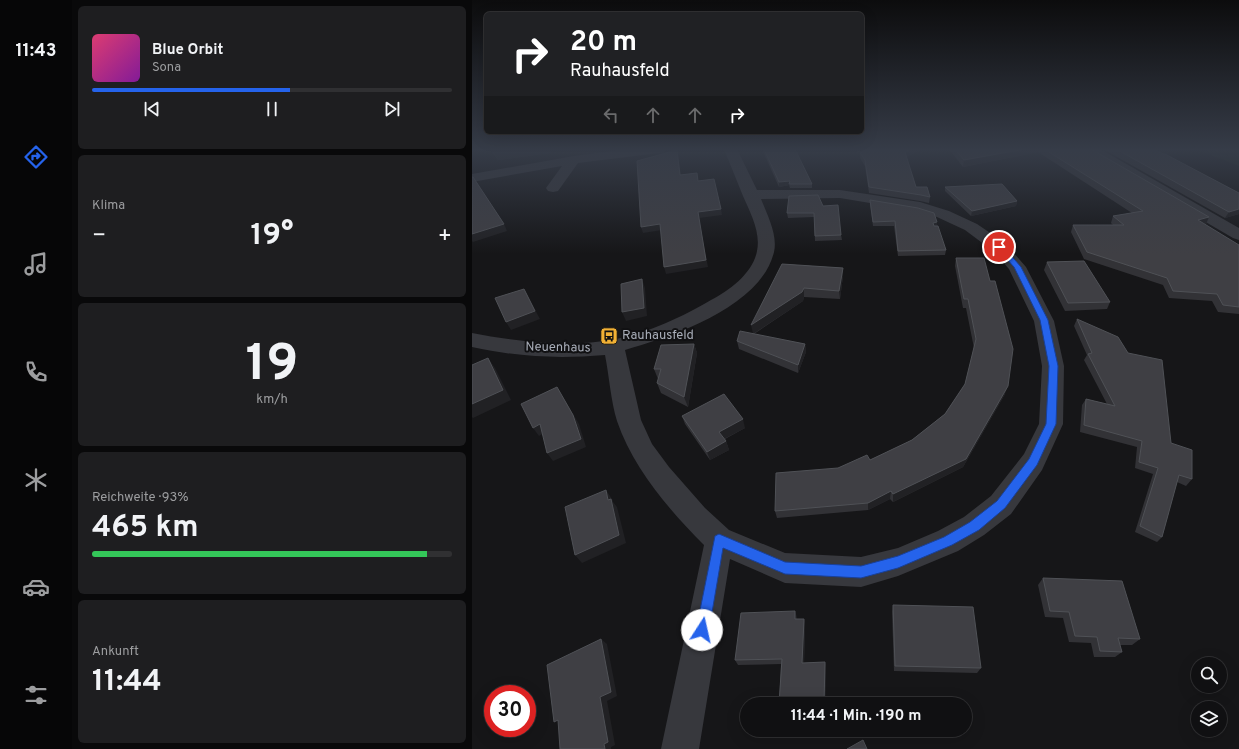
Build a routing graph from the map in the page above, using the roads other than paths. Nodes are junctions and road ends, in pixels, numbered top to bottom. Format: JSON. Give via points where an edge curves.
{"nodes":[{"id":1,"x":556,"y":184,"type":"edge"},
{"id":2,"x":745,"y":184,"type":"edge"},
{"id":3,"x":1151,"y":184,"type":"edge"},
{"id":4,"x":553,"y":188,"type":"dead end"},
{"id":5,"x":750,"y":195,"type":"junction"},
{"id":6,"x":1239,"y":235,"type":"edge"},
{"id":7,"x":472,"y":340,"type":"edge"},
{"id":8,"x":614,"y":346,"type":"junction"},
{"id":9,"x":719,"y":540,"type":"junction"},
{"id":10,"x":680,"y":749,"type":"edge"}],
"edges":[{"from":1,"to":4,"type":"street"},
{"from":2,"to":5,"type":"street","name":"Neuenhaus"},
{"from":3,"to":6,"type":"street"},
{"from":5,"to":8,"type":"street","name":"Neuenhaus","via":[[765,232],[766,249],[763,261],[748,282],[723,302],[686,321]]},
{"from":5,"to":9,"type":"street","via":[[840,194],[920,207],[961,222],[986,237],[1017,267],[1044,320],[1053,366],[1051,424],[1033,462],[1001,505],[974,526],[948,541],[898,562],[861,572],[785,568]]},
{"from":7,"to":8,"type":"street","name":"Neuenhaus","via":[[545,350],[584,350]]},
{"from":8,"to":9,"type":"street","via":[[629,420],[643,451],[695,517]]},
{"from":9,"to":10,"type":"street"}]}
